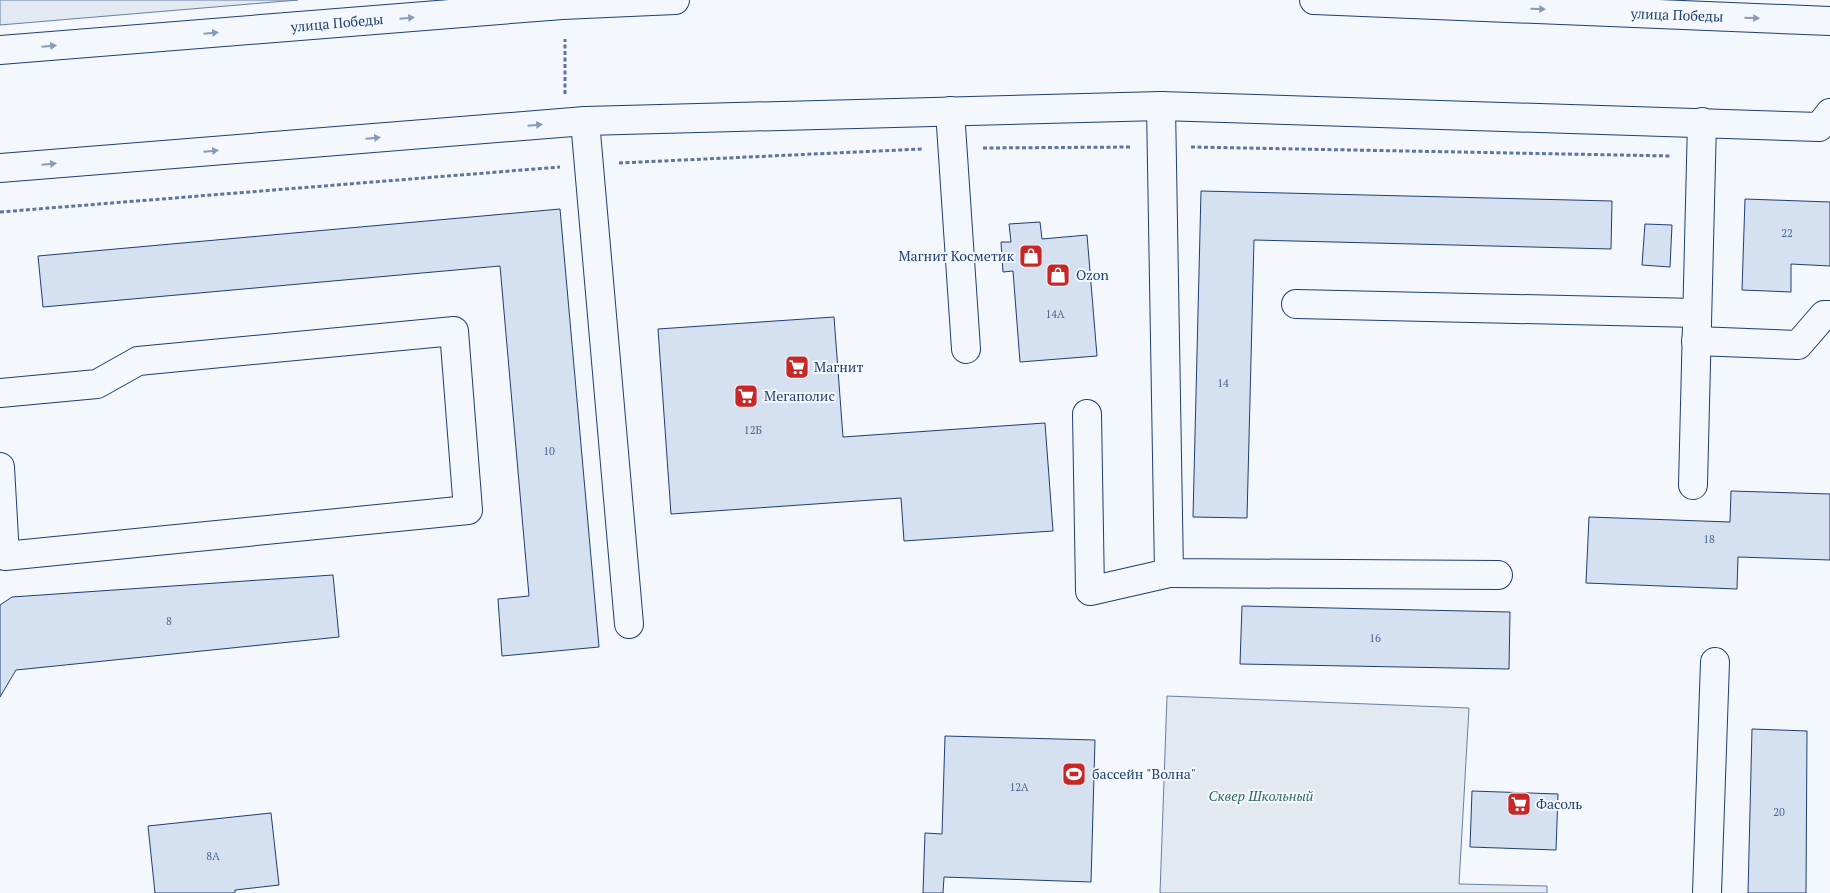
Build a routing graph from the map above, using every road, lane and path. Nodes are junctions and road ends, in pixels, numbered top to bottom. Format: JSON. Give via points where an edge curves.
{"nodes":[{"id":1,"x":675,"y":0,"type":"edge"},
{"id":2,"x":1314,"y":0,"type":"edge"},
{"id":3,"x":1648,"y":7,"type":"edge"},
{"id":4,"x":1830,"y":21,"type":"edge"},
{"id":5,"x":565,"y":38,"type":"dead end"},
{"id":6,"x":0,"y":50,"type":"edge"},
{"id":7,"x":565,"y":94,"type":"dead end"},
{"id":8,"x":1161,"y":106,"type":"junction"},
{"id":9,"x":950,"y":111,"type":"junction"},
{"id":10,"x":1830,"y":114,"type":"edge"},
{"id":11,"x":585,"y":121,"type":"junction"},
{"id":12,"x":1702,"y":122,"type":"junction"},
{"id":13,"x":1162,"y":147,"type":"junction"},
{"id":14,"x":953,"y":148,"type":"junction"},
{"id":15,"x":1701,"y":156,"type":"junction"},
{"id":16,"x":588,"y":164,"type":"junction"},
{"id":17,"x":0,"y":168,"type":"edge"},
{"id":18,"x":0,"y":212,"type":"edge"},
{"id":19,"x":1296,"y":304,"type":"dead end"},
{"id":20,"x":1697,"y":313,"type":"junction"},
{"id":21,"x":1830,"y":315,"type":"edge"},
{"id":22,"x":1696,"y":341,"type":"junction"},
{"id":23,"x":966,"y":349,"type":"dead end"},
{"id":24,"x":0,"y":393,"type":"edge"},
{"id":25,"x":1087,"y":414,"type":"dead end"},
{"id":26,"x":0,"y":467,"type":"edge"},
{"id":27,"x":1693,"y":485,"type":"dead end"},
{"id":28,"x":2,"y":556,"type":"edge"},
{"id":29,"x":1169,"y":573,"type":"junction"},
{"id":30,"x":1498,"y":575,"type":"dead end"},
{"id":31,"x":629,"y":624,"type":"dead end"},
{"id":32,"x":1715,"y":662,"type":"dead end"},
{"id":33,"x":1707,"y":893,"type":"edge"}],
"edges":[{"from":6,"to":1,"type":"street","name":"улица Победы","one_way":true,"via":[[562,5]]},
{"from":2,"to":3,"type":"street","name":"улица Победы","one_way":true},
{"from":3,"to":4,"type":"street","name":"улица Победы","one_way":true},
{"from":5,"to":7,"type":"path"},
{"from":8,"to":9,"type":"street"},
{"from":8,"to":12,"type":"street"},
{"from":8,"to":13,"type":"street"},
{"from":9,"to":11,"type":"street"},
{"from":9,"to":14,"type":"street"},
{"from":10,"to":12,"type":"street","via":[[1819,127]]},
{"from":11,"to":16,"type":"street"},
{"from":17,"to":11,"type":"street","one_way":true},
{"from":12,"to":15,"type":"street"},
{"from":13,"to":14,"type":"path"},
{"from":13,"to":15,"type":"path"},
{"from":13,"to":29,"type":"street"},
{"from":14,"to":16,"type":"path"},
{"from":14,"to":23,"type":"street"},
{"from":15,"to":20,"type":"street"},
{"from":16,"to":18,"type":"path"},
{"from":16,"to":31,"type":"street"},
{"from":19,"to":20,"type":"street"},
{"from":20,"to":22,"type":"street"},
{"from":21,"to":22,"type":"street","via":[[1824,315],[1798,345]]},
{"from":22,"to":27,"type":"street"},
{"from":24,"to":28,"type":"street","via":[[97,384],[138,361],[454,331],[468,510]]},
{"from":25,"to":29,"type":"street","via":[[1090,591]]},
{"from":26,"to":28,"type":"street"},
{"from":29,"to":30,"type":"street"},
{"from":32,"to":33,"type":"street"}]}
